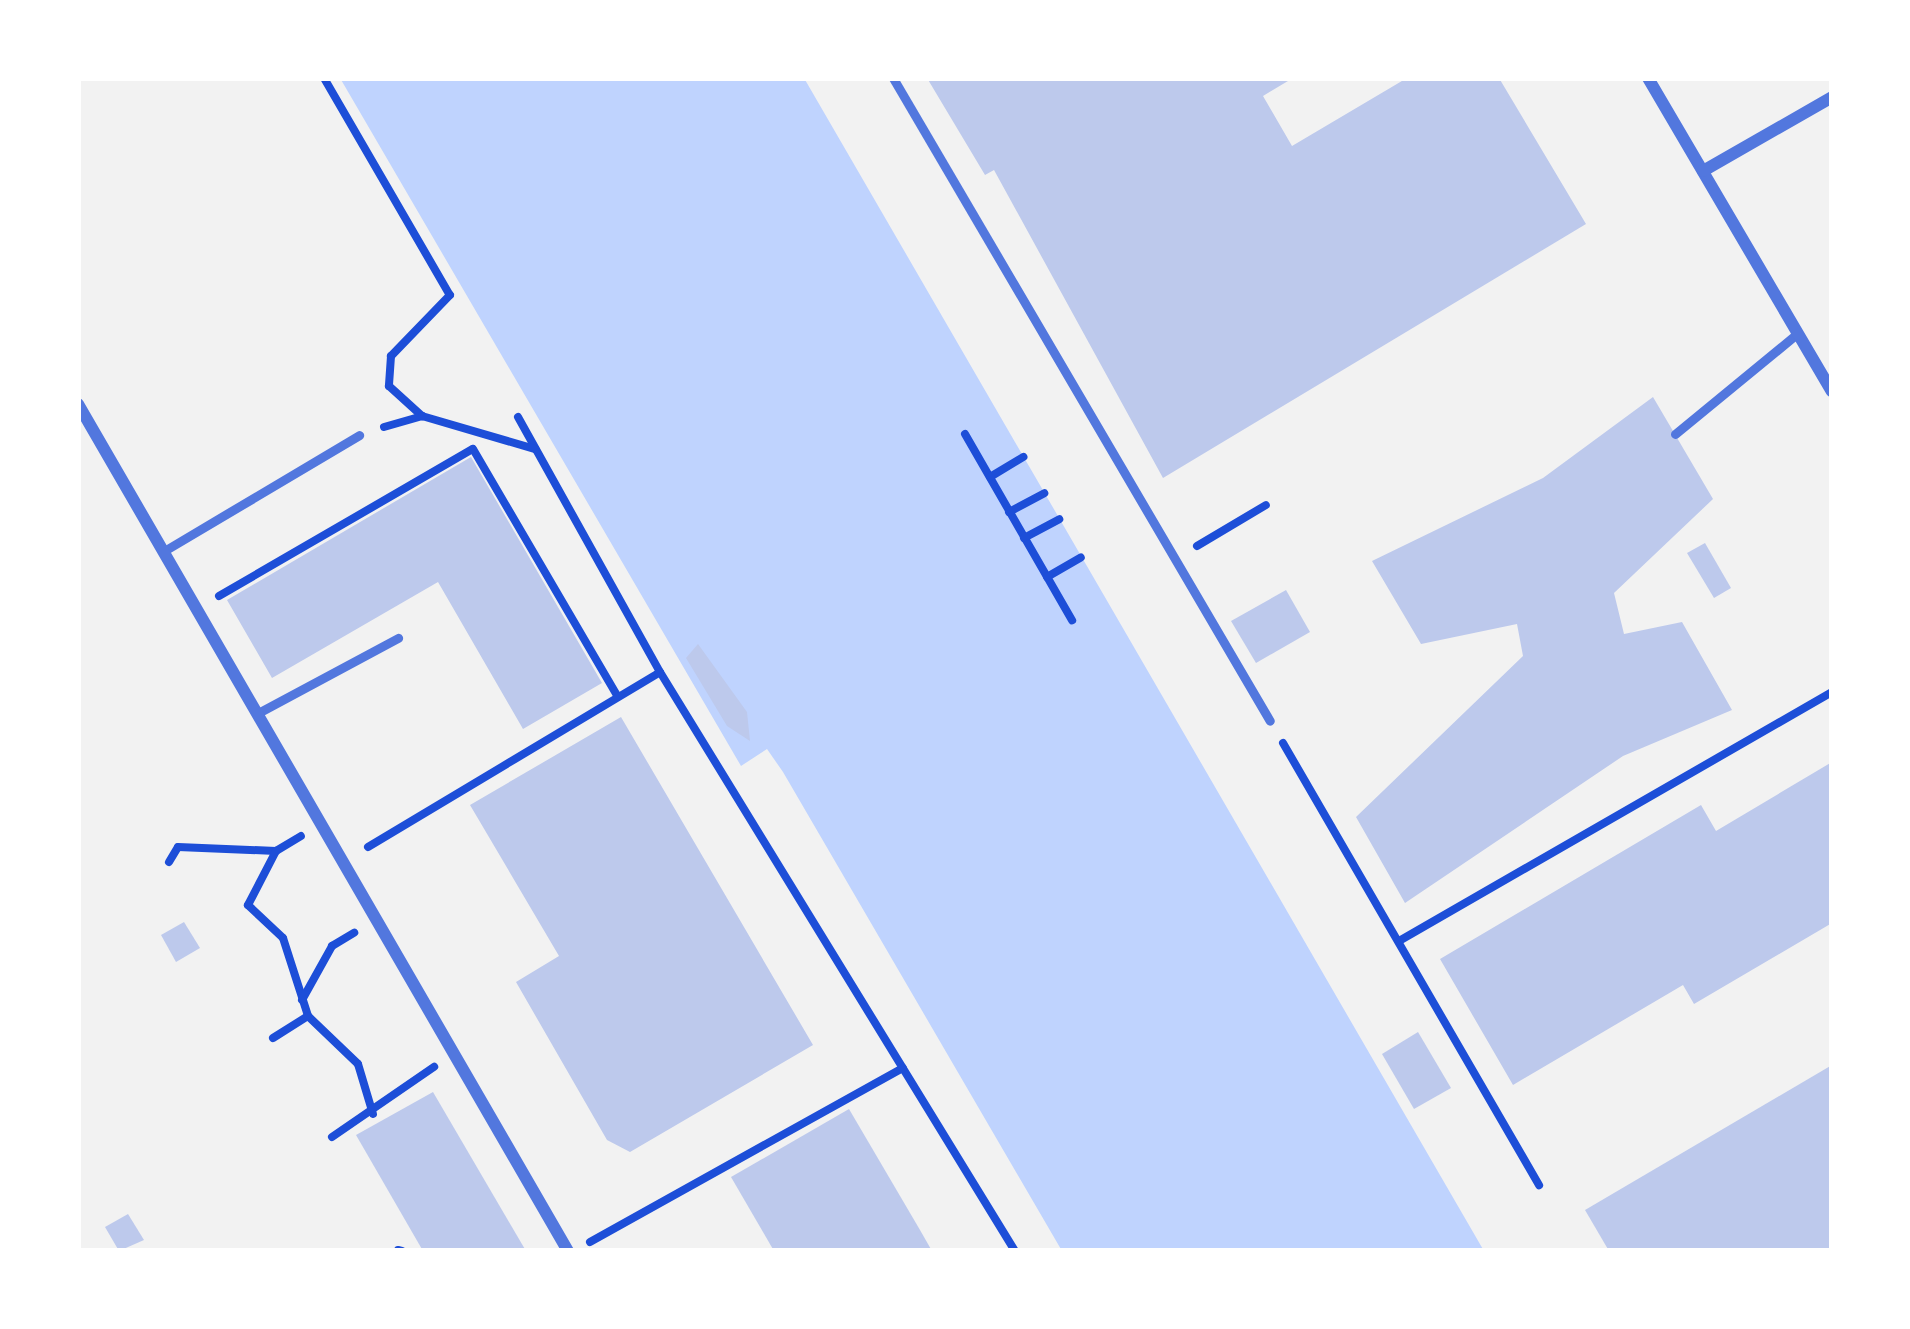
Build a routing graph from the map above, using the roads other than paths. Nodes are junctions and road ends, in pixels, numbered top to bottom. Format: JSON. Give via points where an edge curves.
{"nodes":[{"id":1,"x":893,"y":78,"type":"edge"},
{"id":2,"x":1648,"y":78,"type":"edge"},
{"id":3,"x":1832,"y":97,"type":"edge"},
{"id":4,"x":1703,"y":171,"type":"junction"},
{"id":5,"x":1798,"y":333,"type":"junction"},
{"id":6,"x":1832,"y":391,"type":"edge"},
{"id":7,"x":78,"y":404,"type":"edge"},
{"id":8,"x":1675,"y":434,"type":"dead end"},
{"id":9,"x":359,"y":435,"type":"road end"},
{"id":10,"x":164,"y":551,"type":"junction"},
{"id":11,"x":398,"y":638,"type":"dead end"},
{"id":12,"x":258,"y":712,"type":"junction"},
{"id":13,"x":1270,"y":721,"type":"road end"},
{"id":14,"x":571,"y":1251,"type":"edge"}],
"edges":[{"from":1,"to":13,"type":"lane"},
{"from":2,"to":4,"type":"street"},
{"from":3,"to":4,"type":"street"},
{"from":4,"to":5,"type":"street"},
{"from":5,"to":6,"type":"street"},
{"from":5,"to":8,"type":"lane"},
{"from":7,"to":10,"type":"street"},
{"from":9,"to":10,"type":"lane"},
{"from":10,"to":12,"type":"street"},
{"from":11,"to":12,"type":"lane"},
{"from":12,"to":14,"type":"street"}]}
